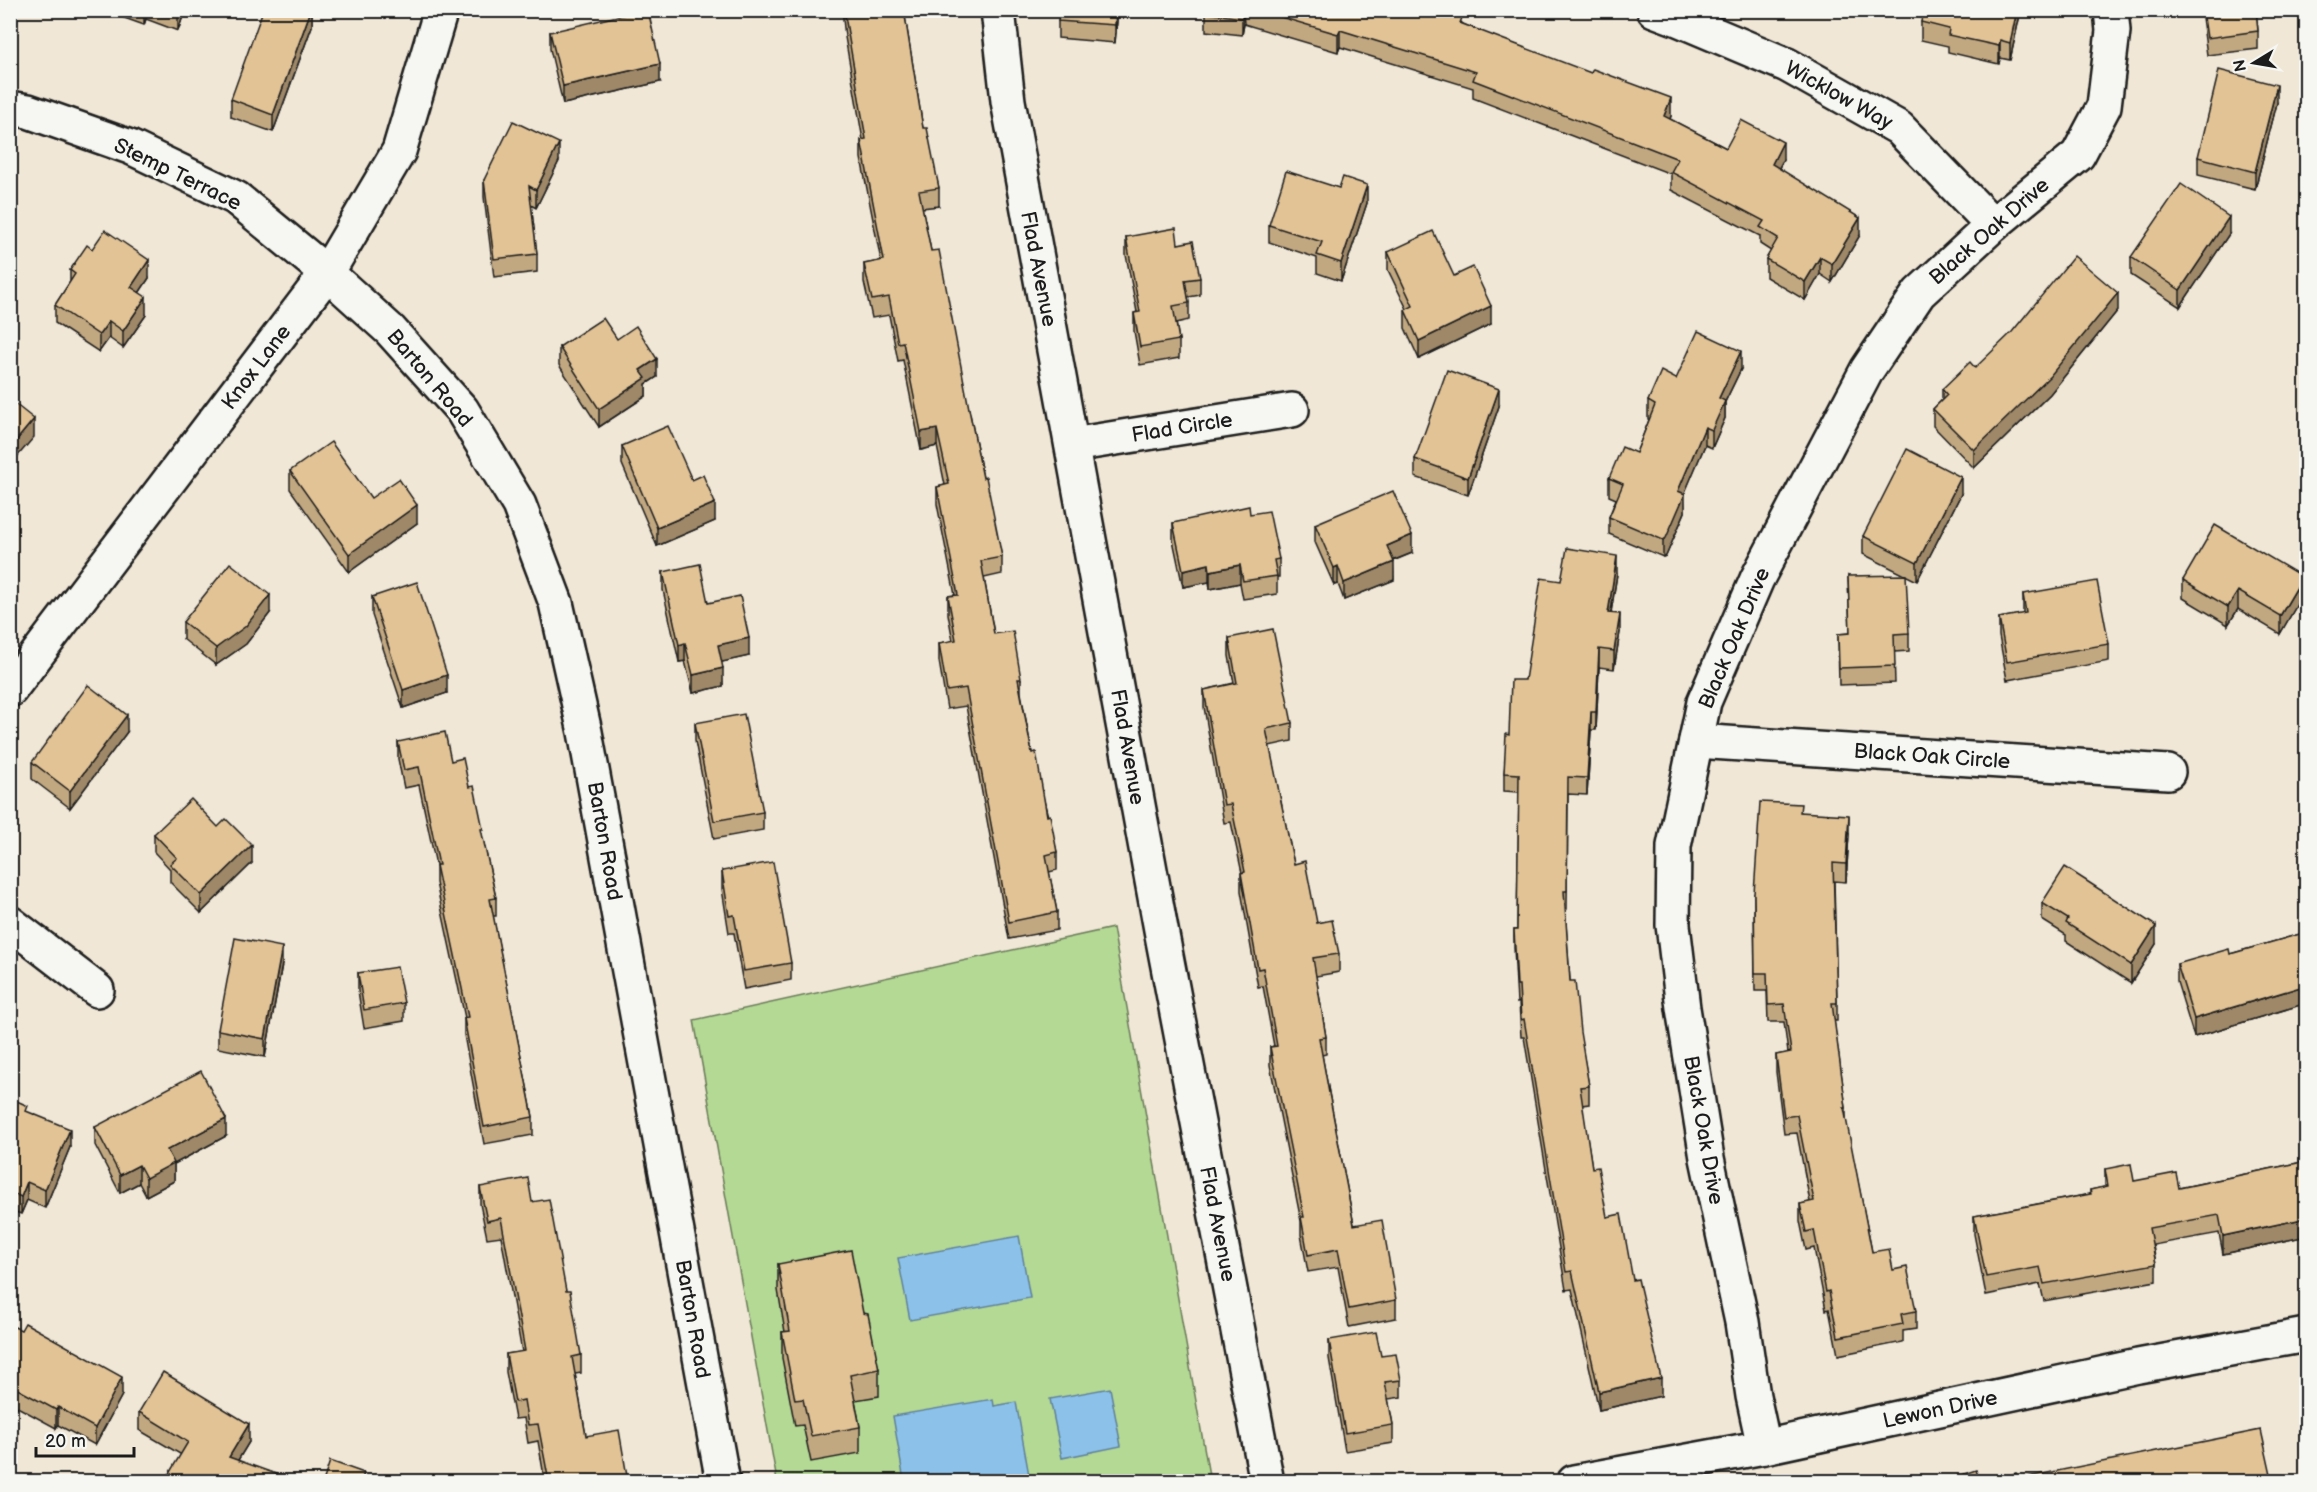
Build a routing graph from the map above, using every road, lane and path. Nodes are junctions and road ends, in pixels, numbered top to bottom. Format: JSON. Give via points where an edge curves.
{"nodes":[{"id":1,"x":441,"y":10,"type":"edge"},
{"id":2,"x":998,"y":10,"type":"edge"},
{"id":3,"x":1654,"y":10,"type":"edge"},
{"id":4,"x":2111,"y":10,"type":"edge"},
{"id":5,"x":10,"y":108,"type":"edge"},
{"id":6,"x":1993,"y":225,"type":"junction"},
{"id":7,"x":327,"y":273,"type":"junction"},
{"id":8,"x":1292,"y":410,"type":"dead end"},
{"id":9,"x":1072,"y":446,"type":"junction"},
{"id":10,"x":10,"y":690,"type":"edge"},
{"id":11,"x":1696,"y":741,"type":"junction"},
{"id":12,"x":2168,"y":772,"type":"dead end"},
{"id":13,"x":10,"y":923,"type":"edge"},
{"id":14,"x":97,"y":990,"type":"dead end"},
{"id":15,"x":2307,"y":1335,"type":"edge"},
{"id":16,"x":1764,"y":1447,"type":"junction"},
{"id":17,"x":723,"y":1482,"type":"edge"},
{"id":18,"x":1267,"y":1482,"type":"edge"},
{"id":19,"x":1574,"y":1482,"type":"edge"}],
"edges":[{"from":1,"to":7,"type":"street","name":"Knox Lane","via":[[399,151]]},
{"from":2,"to":9,"type":"street","name":"Flad Avenue","via":[[1008,101]]},
{"from":3,"to":6,"type":"street","name":"Wicklow Way","via":[[1787,65],[1899,128]]},
{"from":4,"to":6,"type":"street","name":"Black Oak Drive","via":[[2113,31],[2104,106],[2078,155]]},
{"from":5,"to":7,"type":"street","name":"Stemp Terrace","via":[[130,147],[236,198]]},
{"from":6,"to":11,"type":"street","name":"Black Oak Drive","via":[[1919,293],[1867,370],[1757,579],[1704,702]]},
{"from":7,"to":10,"type":"street","name":"Knox Lane"},
{"from":7,"to":17,"type":"street","name":"Barton Road","via":[[390,330],[462,410],[519,505],[556,603],[585,732]]},
{"from":8,"to":9,"type":"street","name":"Flad Circle"},
{"from":9,"to":18,"type":"street","name":"Flad Avenue"},
{"from":11,"to":12,"type":"street","name":"Black Oak Circle"},
{"from":11,"to":16,"type":"street","name":"Black Oak Drive","via":[[1674,846],[1673,925],[1707,1158]]},
{"from":13,"to":14,"type":"street"},
{"from":15,"to":16,"type":"street","name":"Lewon Drive","via":[[2127,1369]]},
{"from":16,"to":19,"type":"street","name":"Lewon Drive"}]}
